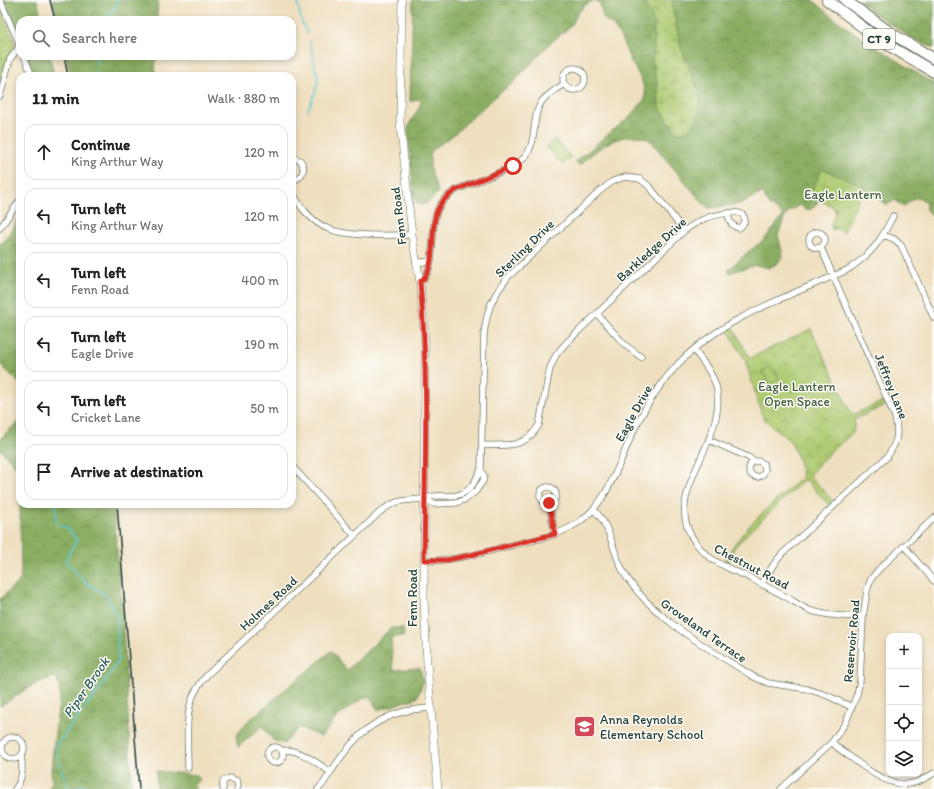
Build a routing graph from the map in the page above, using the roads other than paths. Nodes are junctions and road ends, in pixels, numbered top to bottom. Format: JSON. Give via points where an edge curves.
{"nodes":[{"id":1,"x":0,"y":0,"type":"edge"},
{"id":2,"x":402,"y":0,"type":"edge"},
{"id":3,"x":827,"y":0,"type":"edge"},
{"id":4,"x":845,"y":0,"type":"edge"},
{"id":5,"x":16,"y":37,"type":"edge"},
{"id":6,"x":16,"y":51,"type":"edge"},
{"id":7,"x":934,"y":59,"type":"edge"},
{"id":8,"x":26,"y":60,"type":"edge"},
{"id":9,"x":30,"y":72,"type":"edge"},
{"id":10,"x":934,"y":72,"type":"edge"},
{"id":11,"x":564,"y":84,"type":"junction"},
{"id":12,"x":0,"y":96,"type":"edge"},
{"id":13,"x":296,"y":158,"type":"edge"},
{"id":14,"x":296,"y":178,"type":"edge"},
{"id":15,"x":296,"y":198,"type":"edge"},
{"id":16,"x":16,"y":206,"type":"edge"},
{"id":17,"x":728,"y":213,"type":"dead end"},
{"id":18,"x":893,"y":216,"type":"dead end"},
{"id":19,"x":0,"y":228,"type":"edge"},
{"id":20,"x":684,"y":231,"type":"junction"},
{"id":21,"x":412,"y":235,"type":"junction"},
{"id":22,"x":884,"y":235,"type":"junction"},
{"id":23,"x":821,"y":248,"type":"dead end"},
{"id":24,"x":430,"y":260,"type":"junction"},
{"id":25,"x":416,"y":262,"type":"junction"},
{"id":26,"x":833,"y":277,"type":"junction"},
{"id":27,"x":420,"y":282,"type":"junction"},
{"id":28,"x":597,"y":314,"type":"junction"},
{"id":29,"x":934,"y":318,"type":"edge"},
{"id":30,"x":694,"y":350,"type":"junction"},
{"id":31,"x":641,"y":357,"type":"dead end"},
{"id":32,"x":709,"y":440,"type":"junction"},
{"id":33,"x":482,"y":445,"type":"junction"},
{"id":34,"x":753,"y":462,"type":"dead end"},
{"id":35,"x":296,"y":470,"type":"edge"},
{"id":36,"x":425,"y":499,"type":"junction"},
{"id":37,"x":549,"y":503,"type":"dead end"},
{"id":38,"x":594,"y":510,"type":"junction"},
{"id":39,"x":934,"y":518,"type":"edge"},
{"id":40,"x":555,"y":534,"type":"junction"},
{"id":41,"x":355,"y":536,"type":"junction"},
{"id":42,"x":904,"y":546,"type":"junction"},
{"id":43,"x":424,"y":560,"type":"junction"},
{"id":44,"x":934,"y":581,"type":"edge"},
{"id":45,"x":761,"y":584,"type":"junction"},
{"id":46,"x":863,"y":617,"type":"junction"},
{"id":47,"x":852,"y":707,"type":"junction"},
{"id":48,"x":430,"y":708,"type":"junction"},
{"id":49,"x":832,"y":742,"type":"junction"},
{"id":50,"x":282,"y":750,"type":"dead end"},
{"id":51,"x":20,"y":756,"type":"junction"},
{"id":52,"x":188,"y":768,"type":"dead end"},
{"id":53,"x":330,"y":772,"type":"junction"},
{"id":54,"x":934,"y":773,"type":"edge"},
{"id":55,"x":14,"y":789,"type":"edge"},
{"id":56,"x":223,"y":789,"type":"edge"},
{"id":57,"x":237,"y":789,"type":"edge"},
{"id":58,"x":318,"y":789,"type":"edge"},
{"id":59,"x":436,"y":789,"type":"edge"},
{"id":60,"x":781,"y":789,"type":"edge"}],
"edges":[{"from":1,"to":5,"type":"street"},
{"from":2,"to":21,"type":"street","name":"Fenn Road","via":[[400,122]]},
{"from":3,"to":10,"type":"highway","number":"CT 9","via":[[881,40]]},
{"from":4,"to":7,"type":"highway","number":"CT 9","via":[[884,29]]},
{"from":6,"to":12,"type":"street","via":[[10,58]]},
{"from":8,"to":9,"type":"street"},
{"from":11,"to":11,"type":"street","via":[[570,90],[577,90],[581,89],[586,80],[579,68],[571,68],[563,76]]},
{"from":11,"to":24,"type":"street","via":[[542,102],[537,111],[530,149],[523,158],[513,166],[447,195],[436,212]]},
{"from":13,"to":14,"type":"street","via":[[300,160],[304,171]]},
{"from":15,"to":21,"type":"street","via":[[312,219],[328,229],[344,233]]},
{"from":16,"to":19,"type":"street"},
{"from":17,"to":20,"type":"street","name":"Barkledge Drive","via":[[708,217]]},
{"from":18,"to":22,"type":"street","name":"Eagle Drive"},
{"from":20,"to":28,"type":"street","name":"Barkledge Drive"},
{"from":20,"to":33,"type":"street","name":"Sterling Drive","via":[[650,187],[640,179],[625,177],[613,181],[600,191],[508,277],[497,290],[486,316]]},
{"from":21,"to":25,"type":"street","name":"Fenn Road"},
{"from":22,"to":26,"type":"street","name":"Eagle Drive","via":[[861,261]]},
{"from":22,"to":29,"type":"street","via":[[901,245]]},
{"from":23,"to":26,"type":"street","name":"Jeffrey Lane"},
{"from":24,"to":25,"type":"street"},
{"from":24,"to":27,"type":"street","via":[[427,275]]},
{"from":25,"to":27,"type":"street","name":"Fenn Road"},
{"from":26,"to":30,"type":"street","name":"Eagle Drive","via":[[731,323]]},
{"from":26,"to":45,"type":"street","name":"Jeffrey Lane","via":[[895,417],[897,437],[887,456],[782,554]]},
{"from":27,"to":36,"type":"street","name":"Fenn Road","via":[[425,356]]},
{"from":28,"to":31,"type":"street","via":[[625,346]]},
{"from":28,"to":33,"type":"street","name":"Barkledge Drive","via":[[556,355],[550,368],[539,425],[534,433],[520,443]]},
{"from":30,"to":32,"type":"street","name":"Chestnut Road","via":[[711,373],[716,386],[717,414]]},
{"from":30,"to":38,"type":"street","name":"Eagle Drive","via":[[667,377],[650,401],[638,421],[610,485]]},
{"from":32,"to":34,"type":"street","via":[[750,458]]},
{"from":32,"to":45,"type":"street","name":"Chestnut Road","via":[[685,498],[686,521],[690,534],[708,556]]},
{"from":33,"to":36,"type":"street","name":"Sterling Drive","via":[[481,470],[471,487],[454,496],[434,496]]},
{"from":35,"to":41,"type":"street"},
{"from":36,"to":41,"type":"street","name":"Holmes Road","via":[[390,504]]},
{"from":36,"to":43,"type":"street","name":"Fenn Road"},
{"from":37,"to":40,"type":"street"},
{"from":38,"to":40,"type":"street","name":"Eagle Drive","via":[[571,527]]},
{"from":38,"to":47,"type":"street","name":"Groveland Terrace","via":[[609,532],[618,561],[626,576],[649,605],[663,617],[754,677],[768,683],[806,688]]},
{"from":39,"to":42,"type":"street","name":"Reservoir Road"},
{"from":40,"to":43,"type":"street","name":"Eagle Drive","via":[[447,560]]},
{"from":41,"to":52,"type":"street","name":"Holmes Road","via":[[199,686],[188,713]]},
{"from":42,"to":44,"type":"street"},
{"from":42,"to":46,"type":"street","name":"Reservoir Road","via":[[871,580]]},
{"from":43,"to":48,"type":"street","name":"Fenn Road","via":[[424,631]]},
{"from":45,"to":46,"type":"street","name":"Chestnut Road","via":[[808,610]]},
{"from":46,"to":47,"type":"street","name":"Reservoir Road","via":[[860,681]]},
{"from":47,"to":49,"type":"street","name":"Reservoir Road","via":[[846,722]]},
{"from":48,"to":53,"type":"street","via":[[389,716],[374,724],[349,744]]},
{"from":48,"to":59,"type":"street","name":"Fenn Road"},
{"from":49,"to":54,"type":"street","via":[[879,776],[896,784],[911,784],[924,780]]},
{"from":49,"to":60,"type":"street","name":"Reservoir Road"},
{"from":50,"to":53,"type":"street","via":[[296,752]]},
{"from":51,"to":51,"type":"street","via":[[24,747],[19,739],[10,737],[2,744],[6,757],[16,759]]},
{"from":51,"to":55,"type":"street","via":[[22,776]]},
{"from":53,"to":58,"type":"street"},
{"from":56,"to":57,"type":"street","via":[[224,781],[230,778],[237,781]]}]}
